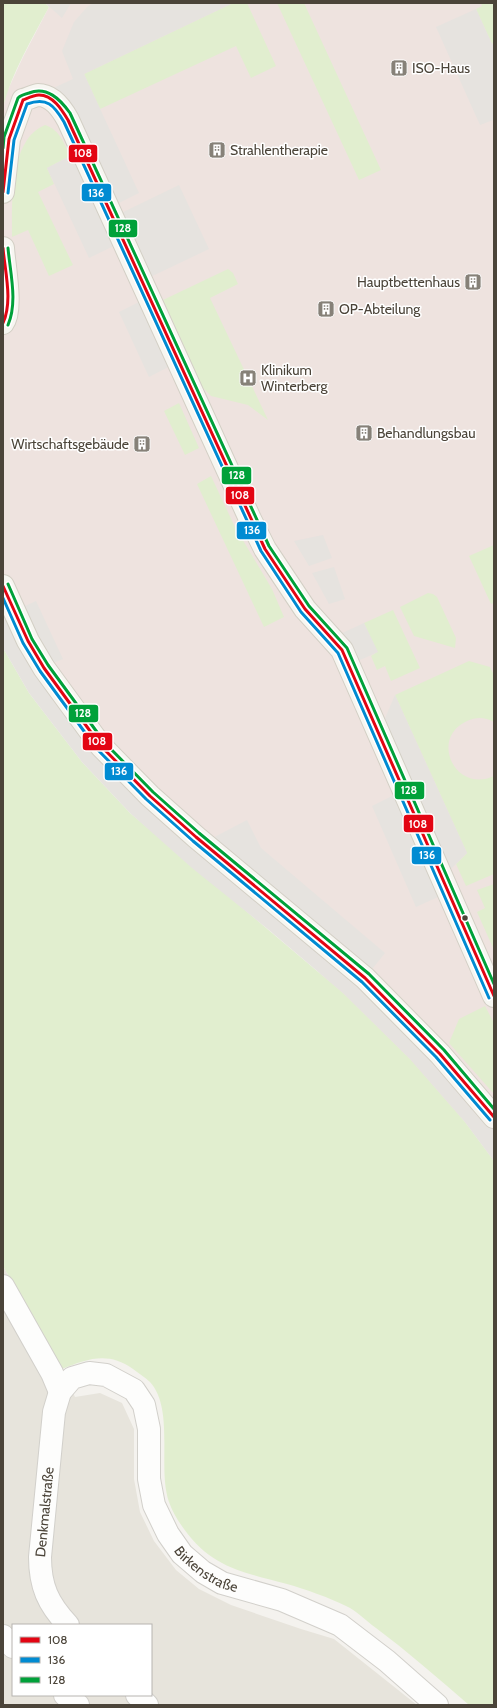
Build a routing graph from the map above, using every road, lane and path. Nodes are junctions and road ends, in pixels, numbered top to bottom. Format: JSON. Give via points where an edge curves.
{"nodes":[{"id":1,"x":3,"y":192,"type":"edge"},
{"id":2,"x":3,"y":248,"type":"edge"},
{"id":3,"x":3,"y":323,"type":"edge"},
{"id":4,"x":3,"y":586,"type":"edge"},
{"id":5,"x":494,"y":996,"type":"edge"},
{"id":6,"x":494,"y":1117,"type":"edge"},
{"id":7,"x":3,"y":1286,"type":"edge"},
{"id":8,"x":66,"y":1385,"type":"junction"},
{"id":9,"x":67,"y":1624,"type":"edge"},
{"id":10,"x":3,"y":1636,"type":"edge"},
{"id":11,"x":12,"y":1646,"type":"edge"},
{"id":12,"x":66,"y":1696,"type":"edge"},
{"id":13,"x":138,"y":1696,"type":"edge"},
{"id":14,"x":78,"y":1705,"type":"edge"},
{"id":15,"x":147,"y":1705,"type":"edge"},
{"id":16,"x":437,"y":1705,"type":"edge"}],
"edges":[{"from":1,"to":5,"type":"street","via":[[9,139],[23,100],[38,95],[50,99],[61,107],[68,120],[265,548],[305,609],[342,650]]},
{"from":2,"to":3,"type":"street","via":[[8,302],[7,318]]},
{"from":4,"to":6,"type":"street","via":[[28,641],[44,668],[101,746],[150,796],[196,837],[365,978],[440,1054]]},
{"from":7,"to":8,"type":"street","via":[[52,1374]]},
{"from":8,"to":9,"type":"street","name":"Denkmalstraße","via":[[54,1412],[40,1574],[46,1596]]},
{"from":8,"to":16,"type":"street","name":"Birkenstraße","via":[[89,1373],[106,1375],[134,1390],[144,1405],[149,1429],[149,1479],[154,1505],[168,1534],[182,1554],[203,1572],[222,1583],[282,1600],[340,1626],[387,1661]]},
{"from":10,"to":11,"type":"street"},
{"from":12,"to":14,"type":"street"},
{"from":13,"to":15,"type":"street"}]}
